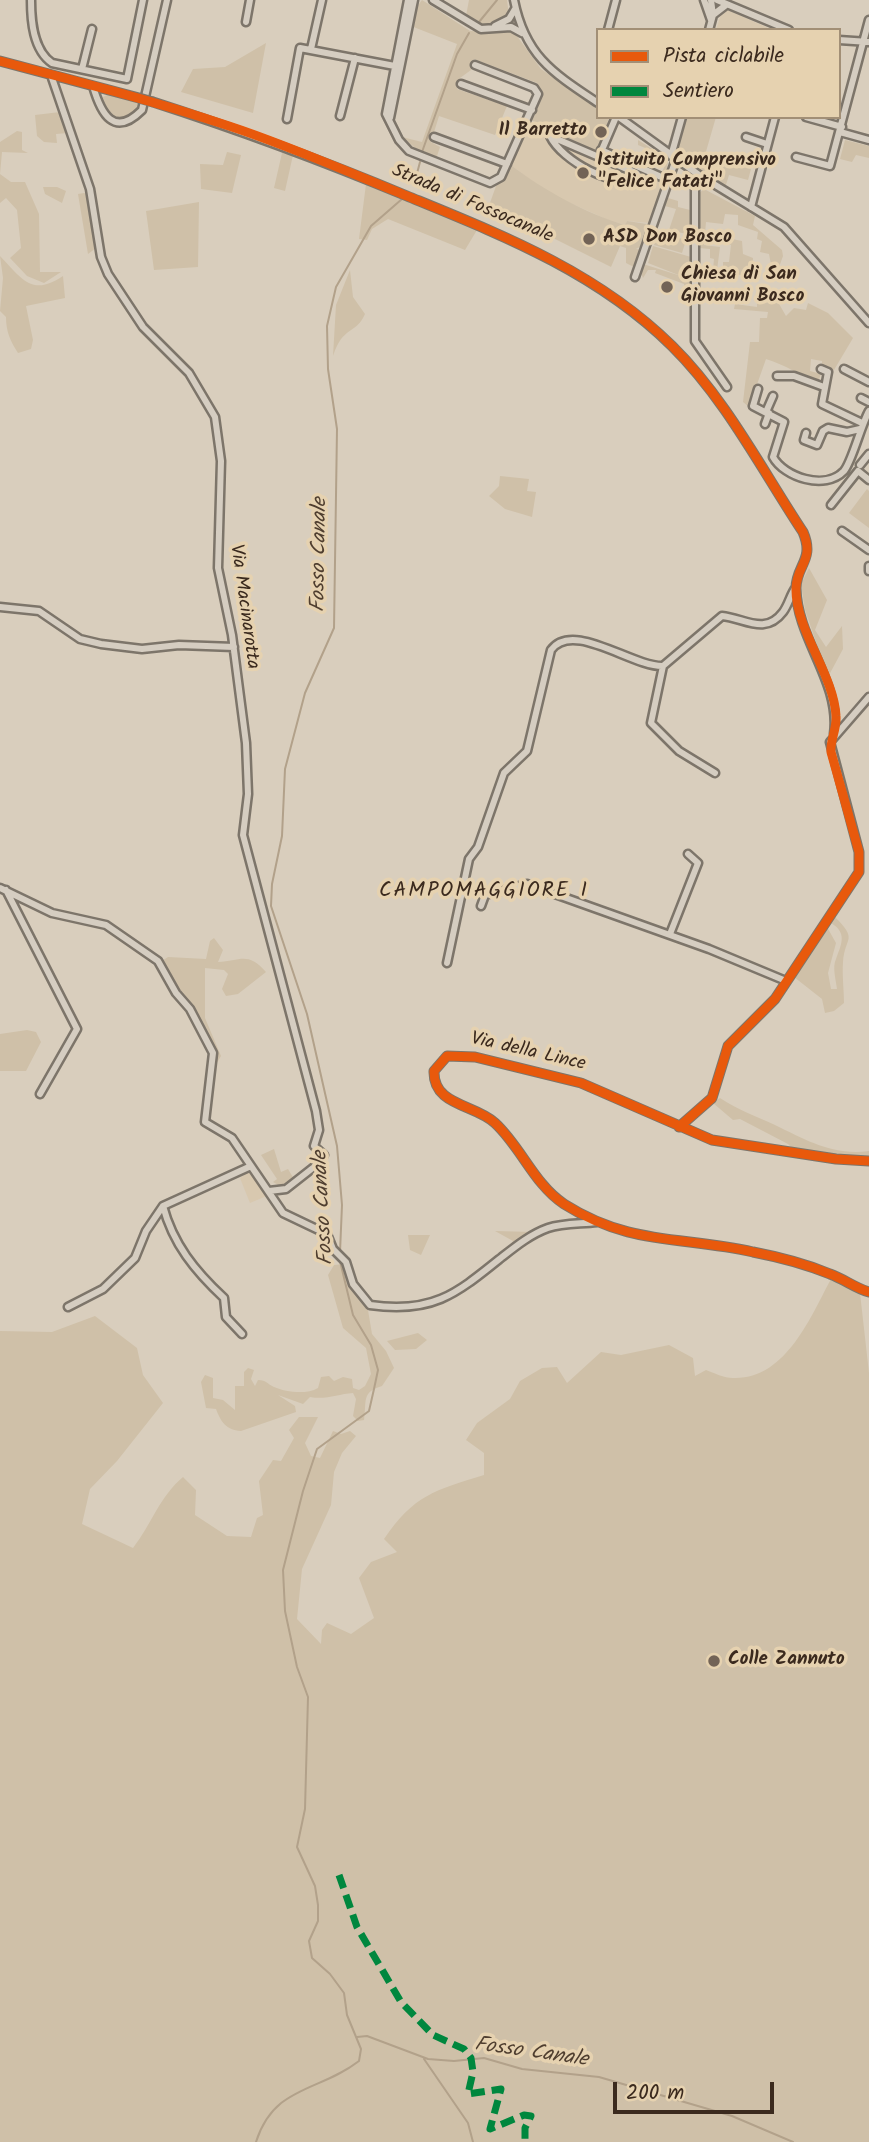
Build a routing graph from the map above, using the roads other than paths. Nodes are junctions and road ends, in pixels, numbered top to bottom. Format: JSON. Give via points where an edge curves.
{"nodes":[{"id":1,"x":31,"y":0,"type":"edge"},
{"id":2,"x":143,"y":0,"type":"edge"},
{"id":3,"x":167,"y":0,"type":"edge"},
{"id":4,"x":250,"y":0,"type":"edge"},
{"id":5,"x":322,"y":0,"type":"edge"},
{"id":6,"x":408,"y":0,"type":"edge"},
{"id":7,"x":414,"y":0,"type":"edge"},
{"id":8,"x":433,"y":0,"type":"edge"},
{"id":9,"x":616,"y":0,"type":"edge"},
{"id":10,"x":704,"y":0,"type":"edge"},
{"id":11,"x":711,"y":0,"type":"edge"},
{"id":12,"x":717,"y":0,"type":"edge"},
{"id":13,"x":726,"y":2,"type":"edge"},
{"id":14,"x":515,"y":4,"type":"edge"},
{"id":15,"x":712,"y":18,"type":"junction"},
{"id":16,"x":869,"y":20,"type":"edge"},
{"id":17,"x":246,"y":22,"type":"dead end"},
{"id":18,"x":609,"y":28,"type":"edge"},
{"id":19,"x":710,"y":28,"type":"edge"},
{"id":20,"x":784,"y":28,"type":"edge"},
{"id":21,"x":92,"y":29,"type":"dead end"},
{"id":22,"x":487,"y":29,"type":"junction"},
{"id":23,"x":522,"y":33,"type":"junction"},
{"id":24,"x":841,"y":40,"type":"edge"},
{"id":25,"x":867,"y":42,"type":"edge"},
{"id":26,"x":311,"y":49,"type":"junction"},
{"id":27,"x":355,"y":58,"type":"junction"},
{"id":28,"x":0,"y":61,"type":"edge"},
{"id":29,"x":475,"y":65,"type":"dead end"},
{"id":30,"x":397,"y":66,"type":"junction"},
{"id":31,"x":82,"y":69,"type":"junction"},
{"id":32,"x":51,"y":75,"type":"junction"},
{"id":33,"x":461,"y":84,"type":"dead end"},
{"id":34,"x":93,"y":86,"type":"junction"},
{"id":35,"x":596,"y":102,"type":"edge"},
{"id":36,"x":532,"y":110,"type":"junction"},
{"id":37,"x":340,"y":116,"type":"dead end"},
{"id":38,"x":287,"y":119,"type":"dead end"},
{"id":39,"x":617,"y":119,"type":"edge"},
{"id":40,"x":621,"y":119,"type":"edge"},
{"id":41,"x":682,"y":119,"type":"edge"},
{"id":42,"x":774,"y":119,"type":"edge"},
{"id":43,"x":811,"y":119,"type":"edge"},
{"id":44,"x":841,"y":130,"type":"junction"},
{"id":45,"x":435,"y":137,"type":"dead end"},
{"id":46,"x":746,"y":137,"type":"dead end"},
{"id":47,"x":869,"y":140,"type":"edge"},
{"id":48,"x":767,"y":144,"type":"junction"},
{"id":49,"x":600,"y":153,"type":"junction"},
{"id":50,"x":673,"y":157,"type":"junction"},
{"id":51,"x":796,"y":157,"type":"dead end"},
{"id":52,"x":507,"y":164,"type":"junction"},
{"id":53,"x":699,"y":175,"type":"junction"},
{"id":54,"x":668,"y":180,"type":"junction"},
{"id":55,"x":751,"y":207,"type":"junction"},
{"id":56,"x":635,"y":277,"type":"dead end"},
{"id":57,"x":869,"y":323,"type":"edge"},
{"id":58,"x":790,"y":369,"type":"dead end"},
{"id":59,"x":821,"y":369,"type":"dead end"},
{"id":60,"x":844,"y":369,"type":"dead end"},
{"id":61,"x":777,"y":376,"type":"dead end"},
{"id":62,"x":794,"y":376,"type":"junction"},
{"id":63,"x":869,"y":382,"type":"edge"},
{"id":64,"x":727,"y":387,"type":"dead end"},
{"id":65,"x":824,"y":387,"type":"junction"},
{"id":66,"x":758,"y":389,"type":"dead end"},
{"id":67,"x":772,"y":396,"type":"dead end"},
{"id":68,"x":861,"y":398,"type":"dead end"},
{"id":69,"x":869,"y":402,"type":"edge"},
{"id":70,"x":829,"y":404,"type":"dead end"},
{"id":71,"x":869,"y":411,"type":"edge"},
{"id":72,"x":768,"y":413,"type":"junction"},
{"id":73,"x":765,"y":424,"type":"dead end"},
{"id":74,"x":862,"y":424,"type":"junction"},
{"id":75,"x":806,"y":433,"type":"dead end"},
{"id":76,"x":869,"y":454,"type":"edge"},
{"id":77,"x":860,"y":466,"type":"dead end"},
{"id":78,"x":869,"y":480,"type":"edge"},
{"id":79,"x":831,"y":505,"type":"dead end"},
{"id":80,"x":842,"y":531,"type":"dead end"},
{"id":81,"x":869,"y":550,"type":"edge"},
{"id":82,"x":796,"y":587,"type":"junction"},
{"id":83,"x":0,"y":607,"type":"edge"},
{"id":84,"x":234,"y":647,"type":"junction"},
{"id":85,"x":663,"y":666,"type":"junction"},
{"id":86,"x":869,"y":697,"type":"edge"},
{"id":87,"x":834,"y":734,"type":"junction"},
{"id":88,"x":715,"y":773,"type":"dead end"},
{"id":89,"x":688,"y":854,"type":"dead end"},
{"id":90,"x":3,"y":889,"type":"edge"},
{"id":91,"x":481,"y":906,"type":"dead end"},
{"id":92,"x":670,"y":934,"type":"junction"},
{"id":93,"x":447,"y":963,"type":"dead end"},
{"id":94,"x":786,"y":981,"type":"junction"},
{"id":95,"x":40,"y":1094,"type":"dead end"},
{"id":96,"x":679,"y":1127,"type":"junction"},
{"id":97,"x":869,"y":1161,"type":"edge"},
{"id":98,"x":251,"y":1166,"type":"junction"},
{"id":99,"x":269,"y":1192,"type":"junction"},
{"id":100,"x":163,"y":1206,"type":"junction"},
{"id":101,"x":598,"y":1222,"type":"junction"},
{"id":102,"x":869,"y":1292,"type":"edge"},
{"id":103,"x":68,"y":1307,"type":"dead end"},
{"id":104,"x":242,"y":1334,"type":"dead end"}],
"edges":[{"from":1,"to":31,"type":"street","via":[[43,57]]},
{"from":2,"to":31,"type":"street","via":[[127,79]]},
{"from":3,"to":34,"type":"street","via":[[142,110],[133,119],[110,120],[102,112]]},
{"from":4,"to":17,"type":"street"},
{"from":5,"to":26,"type":"street"},
{"from":6,"to":30,"type":"street"},
{"from":7,"to":30,"type":"street"},
{"from":8,"to":22,"type":"street"},
{"from":9,"to":18,"type":"street"},
{"from":10,"to":15,"type":"street"},
{"from":11,"to":15,"type":"street"},
{"from":12,"to":13,"type":"street"},
{"from":13,"to":15,"type":"street"},
{"from":13,"to":20,"type":"street"},
{"from":14,"to":22,"type":"street","via":[[509,19]]},
{"from":14,"to":23,"type":"street"},
{"from":15,"to":19,"type":"street"},
{"from":16,"to":25,"type":"street"},
{"from":21,"to":31,"type":"street"},
{"from":22,"to":23,"type":"street","via":[[510,27]]},
{"from":23,"to":35,"type":"street","via":[[545,66]]},
{"from":24,"to":25,"type":"street"},
{"from":25,"to":44,"type":"street"},
{"from":26,"to":27,"type":"street"},
{"from":26,"to":38,"type":"street","via":[[300,48]]},
{"from":27,"to":30,"type":"street"},
{"from":27,"to":37,"type":"street"},
{"from":28,"to":32,"type":"street"},
{"from":29,"to":36,"type":"street","via":[[534,88],[538,98]]},
{"from":30,"to":52,"type":"street","via":[[386,114],[409,151],[490,183],[499,180]]},
{"from":32,"to":34,"type":"street","name":"Strada di Fossocanale"},
{"from":32,"to":84,"type":"street","name":"Via Macinarotta","via":[[90,189],[108,274],[143,327],[189,373],[215,417],[221,461],[218,568]]},
{"from":33,"to":36,"type":"street"},
{"from":34,"to":82,"type":"street","name":"Strada di Fossocanale","bridge":true,"via":[[232,127],[487,227],[558,261],[604,290],[645,321],[704,381],[807,541],[808,558]]},
{"from":36,"to":52,"type":"street"},
{"from":39,"to":49,"type":"street"},
{"from":40,"to":50,"type":"street"},
{"from":41,"to":50,"type":"street"},
{"from":42,"to":48,"type":"street"},
{"from":43,"to":44,"type":"street"},
{"from":44,"to":47,"type":"street"},
{"from":44,"to":51,"type":"street","via":[[831,166]]},
{"from":45,"to":52,"type":"street"},
{"from":46,"to":48,"type":"street"},
{"from":48,"to":55,"type":"street"},
{"from":49,"to":49,"type":"street","via":[[556,137],[550,136],[580,166],[603,177],[641,179]]},
{"from":49,"to":54,"type":"street"},
{"from":50,"to":53,"type":"street"},
{"from":50,"to":54,"type":"street"},
{"from":53,"to":55,"type":"street"},
{"from":53,"to":64,"type":"street","via":[[695,341]]},
{"from":54,"to":56,"type":"street"},
{"from":55,"to":57,"type":"street","via":[[784,227]]},
{"from":58,"to":62,"type":"street"},
{"from":59,"to":65,"type":"street","via":[[828,372]]},
{"from":60,"to":63,"type":"street"},
{"from":61,"to":62,"type":"street"},
{"from":62,"to":65,"type":"street"},
{"from":65,"to":74,"type":"street","via":[[822,404]]},
{"from":66,"to":72,"type":"street","via":[[753,406]]},
{"from":67,"to":72,"type":"street"},
{"from":68,"to":69,"type":"street"},
{"from":70,"to":74,"type":"street"},
{"from":71,"to":74,"type":"street"},
{"from":72,"to":73,"type":"street"},
{"from":72,"to":74,"type":"street","via":[[784,422],[773,457],[779,468],[801,478],[831,478],[844,471]]},
{"from":74,"to":75,"type":"street","via":[[850,432],[828,428],[817,445],[804,440]]},
{"from":76,"to":77,"type":"street"},
{"from":78,"to":79,"type":"street","via":[[858,471]]},
{"from":80,"to":81,"type":"street"},
{"from":82,"to":85,"type":"street","via":[[783,612],[769,622],[752,625],[722,616]]},
{"from":82,"to":87,"type":"street","via":[[832,700]]},
{"from":83,"to":84,"type":"street","via":[[39,611],[80,639],[101,644],[142,649]]},
{"from":84,"to":99,"type":"street","name":"Via Macinarotta","via":[[247,768],[243,835],[316,1111],[319,1130],[314,1146],[324,1155],[286,1189]]},
{"from":85,"to":88,"type":"street","via":[[651,723],[679,751]]},
{"from":85,"to":93,"type":"street","via":[[646,665],[568,638],[551,650],[527,751],[504,773],[478,847],[469,859]]},
{"from":86,"to":87,"type":"street"},
{"from":87,"to":94,"type":"street","via":[[831,752],[859,852],[859,872]]},
{"from":89,"to":92,"type":"street","via":[[698,863]]},
{"from":90,"to":95,"type":"street","via":[[77,1029]]},
{"from":90,"to":98,"type":"street","via":[[52,912],[106,925],[158,961],[213,1053],[205,1122],[232,1138]]},
{"from":91,"to":92,"type":"street","via":[[485,895],[527,884]]},
{"from":92,"to":94,"type":"street"},
{"from":94,"to":96,"type":"street","via":[[775,999],[728,1046],[712,1098]]},
{"from":96,"to":97,"type":"street","name":"Via della Lince","via":[[712,1140]]},
{"from":96,"to":101,"type":"street","name":"Via della Lince","via":[[581,1083],[459,1055],[447,1056],[436,1066],[434,1079],[443,1095],[495,1123],[546,1189]]},
{"from":98,"to":99,"type":"street"},
{"from":98,"to":100,"type":"street"},
{"from":99,"to":101,"type":"street","via":[[284,1213],[327,1234],[346,1262],[353,1284],[370,1305],[385,1307],[417,1306],[453,1296],[517,1245],[544,1230]]},
{"from":100,"to":103,"type":"street","via":[[135,1258],[103,1289]]},
{"from":100,"to":104,"type":"street","via":[[170,1233],[201,1276],[224,1298],[226,1317]]},
{"from":101,"to":102,"type":"street","name":"Via della Lince","via":[[639,1237],[755,1252],[826,1272]]}]}
